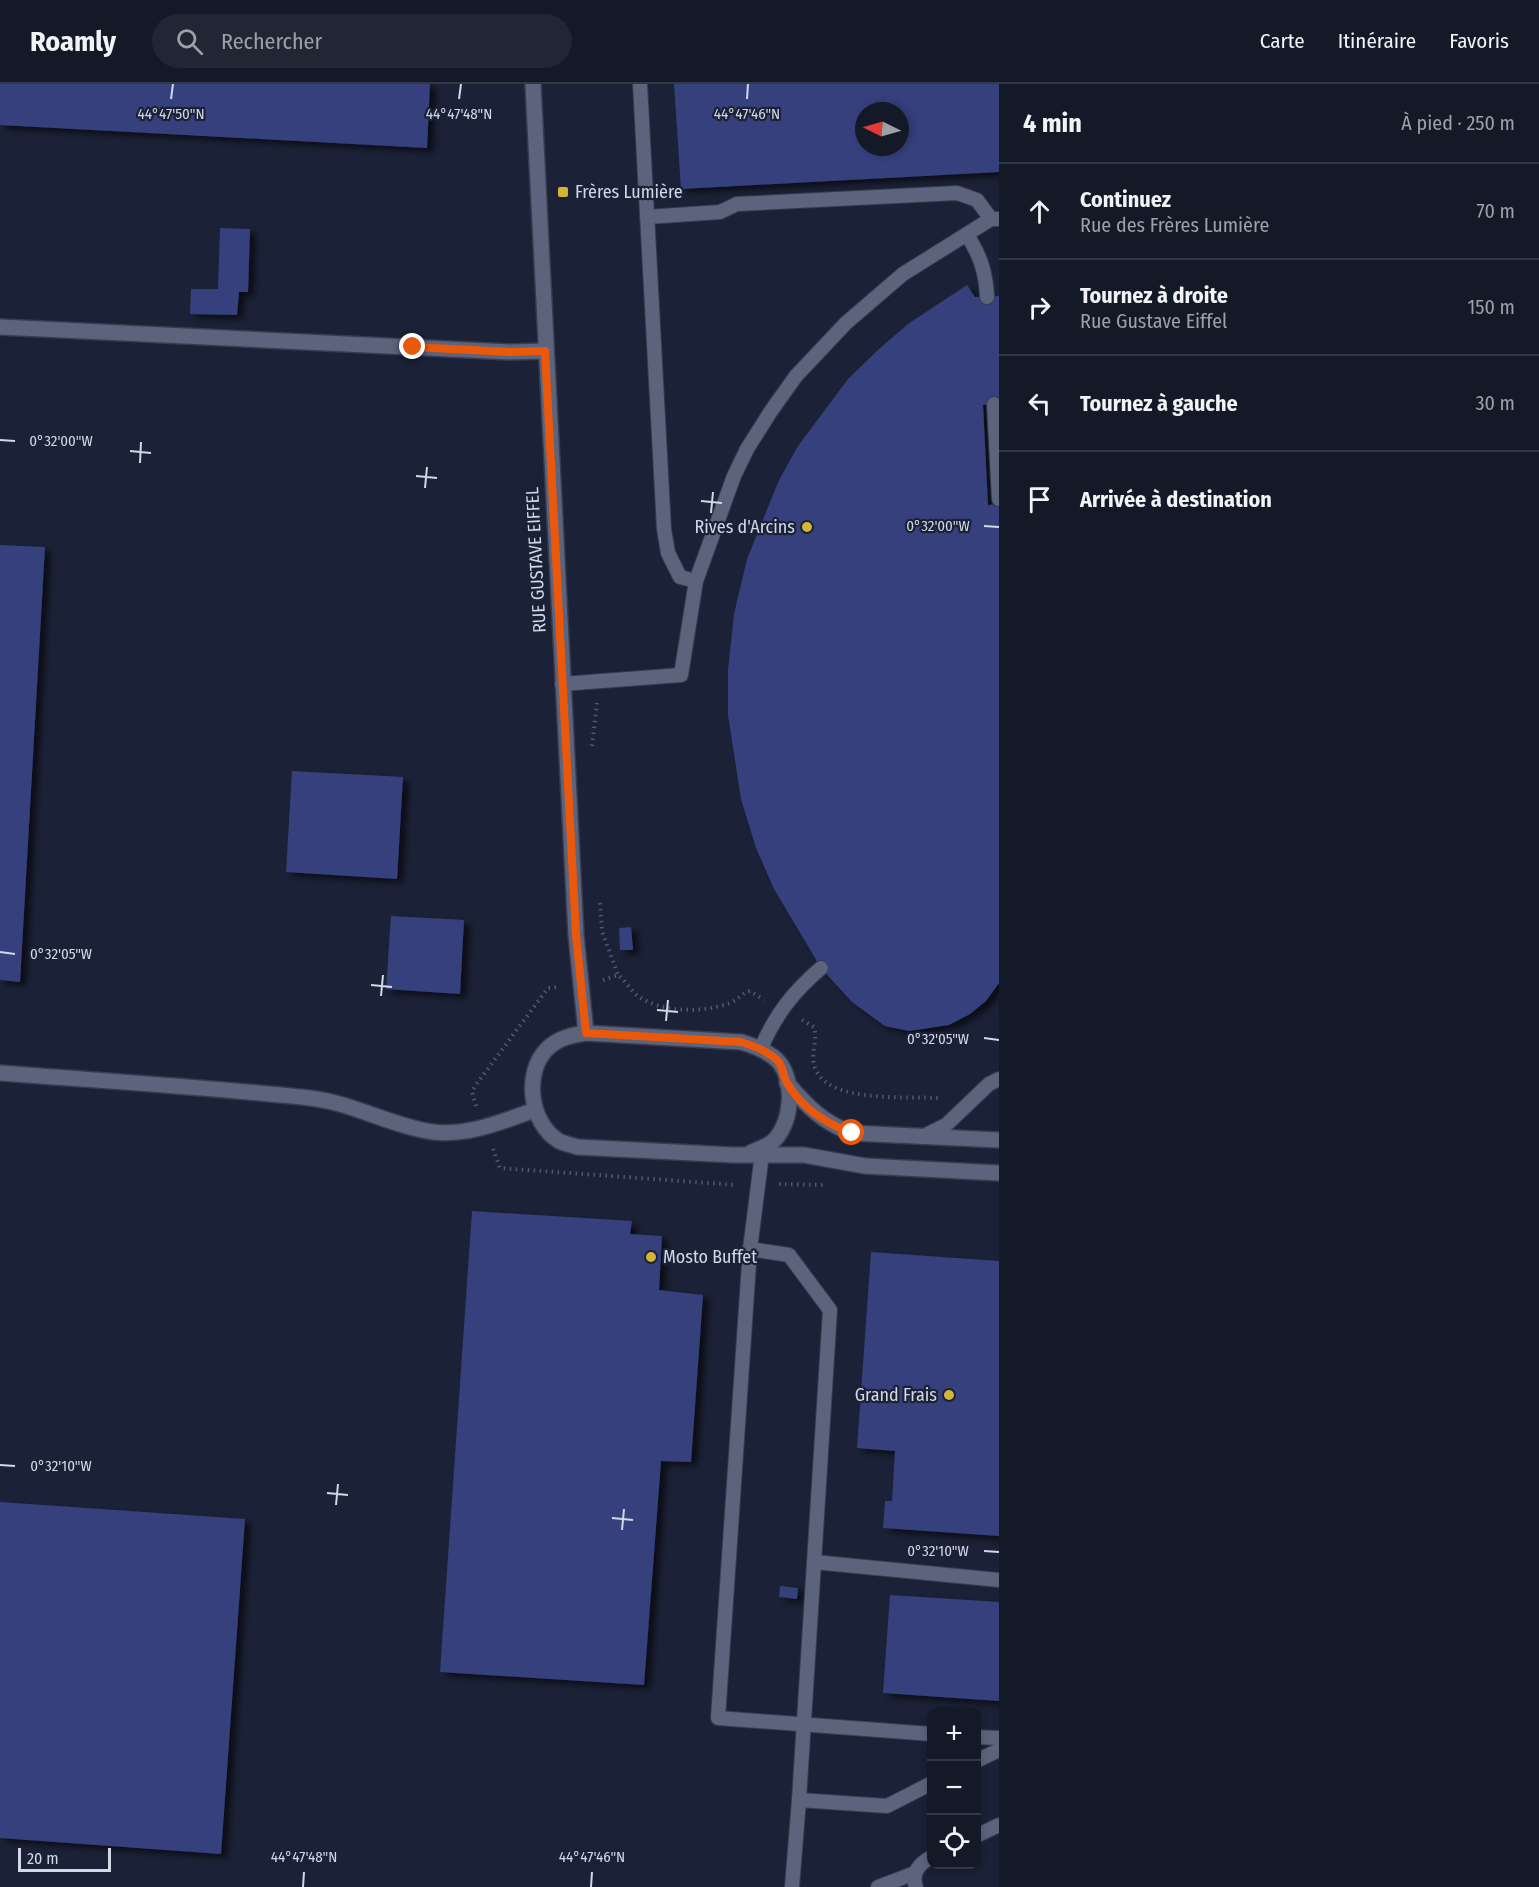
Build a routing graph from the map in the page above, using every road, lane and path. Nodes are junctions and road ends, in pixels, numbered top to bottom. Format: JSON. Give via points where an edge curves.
{"nodes":[{"id":1,"x":533,"y":84,"type":"edge"},
{"id":2,"x":640,"y":84,"type":"edge"},
{"id":3,"x":647,"y":217,"type":"junction"},
{"id":4,"x":995,"y":219,"type":"edge"},
{"id":5,"x":967,"y":235,"type":"junction"},
{"id":6,"x":987,"y":297,"type":"dead end"},
{"id":7,"x":0,"y":327,"type":"edge"},
{"id":8,"x":545,"y":351,"type":"junction"},
{"id":9,"x":994,"y":404,"type":"dead end"},
{"id":10,"x":999,"y":499,"type":"edge"},
{"id":11,"x":696,"y":581,"type":"junction"},
{"id":12,"x":599,"y":681,"type":"junction"},
{"id":13,"x":562,"y":684,"type":"junction"},
{"id":14,"x":591,"y":757,"type":"dead end"},
{"id":15,"x":600,"y":897,"type":"dead end"},
{"id":16,"x":821,"y":968,"type":"dead end"},
{"id":17,"x":618,"y":975,"type":"dead end"},
{"id":18,"x":586,"y":1033,"type":"junction"},
{"id":19,"x":761,"y":1048,"type":"junction"},
{"id":20,"x":0,"y":1073,"type":"edge"},
{"id":21,"x":999,"y":1079,"type":"edge"},
{"id":22,"x":787,"y":1083,"type":"junction"},
{"id":23,"x":535,"y":1110,"type":"junction"},
{"id":24,"x":922,"y":1137,"type":"junction"},
{"id":25,"x":999,"y":1140,"type":"edge"},
{"id":26,"x":756,"y":1153,"type":"junction"},
{"id":27,"x":999,"y":1173,"type":"edge"},
{"id":28,"x":750,"y":1249,"type":"junction"},
{"id":29,"x":814,"y":1563,"type":"junction"},
{"id":30,"x":999,"y":1580,"type":"edge"},
{"id":31,"x":803,"y":1725,"type":"junction"},
{"id":32,"x":927,"y":1734,"type":"edge"},
{"id":33,"x":981,"y":1737,"type":"edge"},
{"id":34,"x":999,"y":1738,"type":"edge"},
{"id":35,"x":999,"y":1750,"type":"edge"},
{"id":36,"x":981,"y":1759,"type":"edge"},
{"id":37,"x":927,"y":1786,"type":"edge"},
{"id":38,"x":800,"y":1800,"type":"junction"},
{"id":39,"x":999,"y":1825,"type":"edge"},
{"id":40,"x":981,"y":1834,"type":"edge"},
{"id":41,"x":927,"y":1860,"type":"edge"},
{"id":42,"x":916,"y":1880,"type":"edge"},
{"id":43,"x":792,"y":1887,"type":"edge"},
{"id":44,"x":878,"y":1887,"type":"edge"}],
"edges":[{"from":1,"to":8,"type":"street","name":"RUE GUSTAVE EIFFEL"},
{"from":2,"to":3,"type":"lane"},
{"from":3,"to":4,"type":"lane","via":[[720,212],[737,204],[957,193],[977,200]]},
{"from":3,"to":11,"type":"lane","via":[[664,529],[668,554],[680,577]]},
{"from":4,"to":5,"type":"lane"},
{"from":5,"to":6,"type":"lane","via":[[979,253],[987,278]]},
{"from":5,"to":11,"type":"lane","via":[[903,274],[846,323],[796,376],[747,449]]},
{"from":7,"to":8,"type":"street"},
{"from":8,"to":13,"type":"street","name":"RUE GUSTAVE EIFFEL"},
{"from":9,"to":10,"type":"lane"},
{"from":11,"to":12,"type":"lane","via":[[681,675]]},
{"from":12,"to":13,"type":"lane"},
{"from":12,"to":14,"type":"path"},
{"from":13,"to":18,"type":"street","name":"RUE GUSTAVE EIFFEL","via":[[576,935]]},
{"from":15,"to":17,"type":"path","via":[[602,932]]},
{"from":16,"to":19,"type":"lane","via":[[796,990]]},
{"from":18,"to":19,"type":"street","via":[[741,1042]]},
{"from":18,"to":23,"type":"street","via":[[565,1037],[546,1049],[532,1087]]},
{"from":19,"to":22,"type":"street","via":[[780,1062]]},
{"from":20,"to":23,"type":"street","via":[[315,1099],[434,1132],[485,1127]]},
{"from":21,"to":24,"type":"lane","via":[[946,1125]]},
{"from":22,"to":24,"type":"street","via":[[832,1126],[870,1135]]},
{"from":22,"to":26,"type":"street","via":[[789,1109],[783,1129]]},
{"from":23,"to":26,"type":"street","via":[[559,1141],[577,1147]]},
{"from":24,"to":25,"type":"street"},
{"from":26,"to":27,"type":"street","via":[[804,1155],[865,1166]]},
{"from":26,"to":28,"type":"lane"},
{"from":28,"to":29,"type":"lane","via":[[789,1255],[830,1310]]},
{"from":28,"to":31,"type":"lane","via":[[718,1718]]},
{"from":29,"to":30,"type":"lane"},
{"from":29,"to":31,"type":"lane"},
{"from":31,"to":32,"type":"lane"},
{"from":31,"to":38,"type":"lane"},
{"from":33,"to":34,"type":"lane"},
{"from":35,"to":36,"type":"lane"},
{"from":37,"to":38,"type":"lane","via":[[887,1806]]},
{"from":38,"to":43,"type":"lane"},
{"from":39,"to":40,"type":"lane"},
{"from":41,"to":42,"type":"lane","via":[[922,1862]]},
{"from":42,"to":44,"type":"lane"}]}
